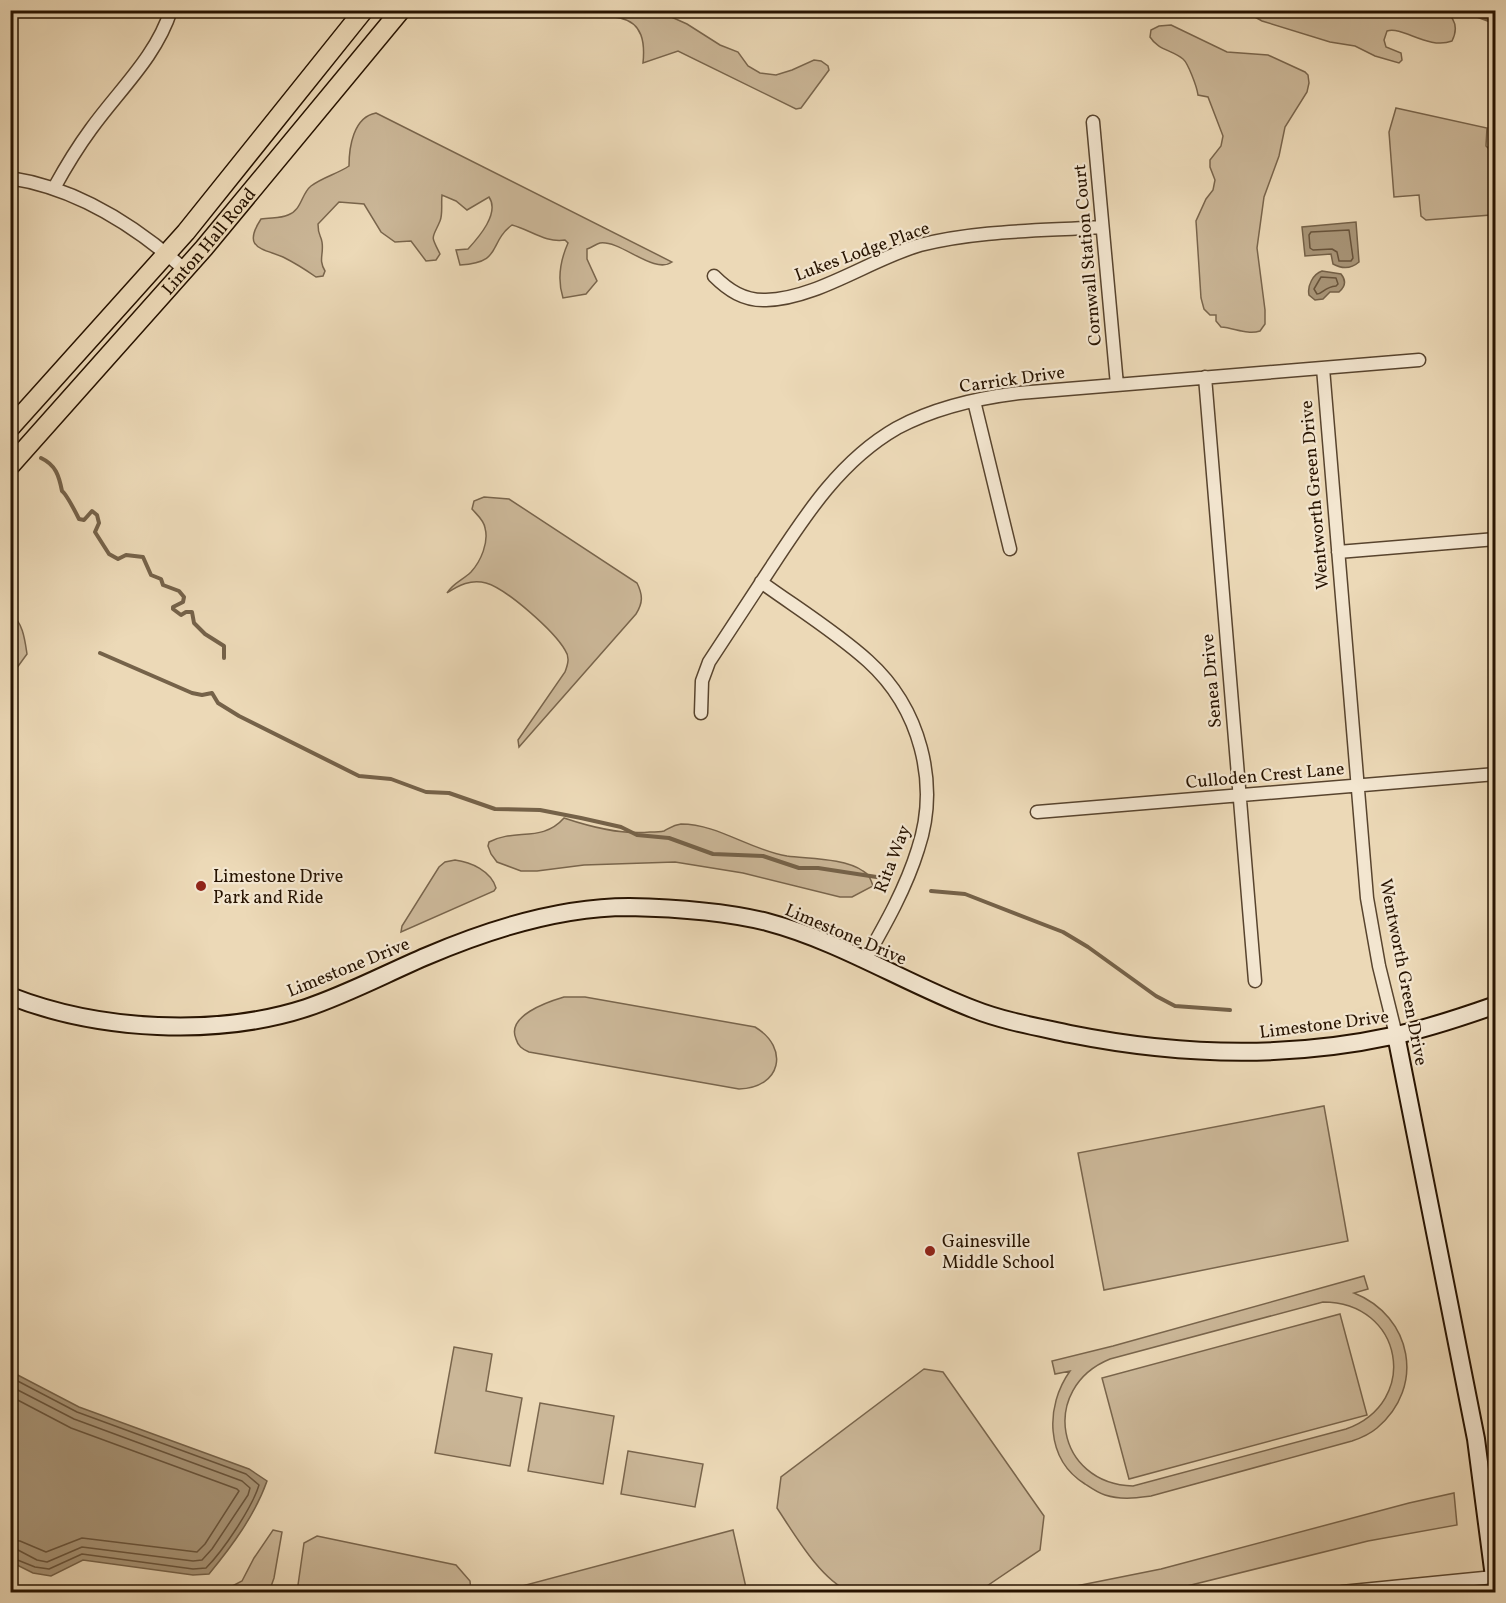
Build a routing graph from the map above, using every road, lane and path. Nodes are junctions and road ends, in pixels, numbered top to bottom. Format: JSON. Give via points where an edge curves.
{"nodes":[{"id":1,"x":171,"y":10,"type":"edge"},
{"id":2,"x":364,"y":10,"type":"edge"},
{"id":3,"x":401,"y":10,"type":"edge"},
{"id":4,"x":1093,"y":122,"type":"dead end"},
{"id":5,"x":10,"y":177,"type":"edge"},
{"id":6,"x":54,"y":188,"type":"junction"},
{"id":7,"x":1102,"y":226,"type":"junction"},
{"id":8,"x":167,"y":254,"type":"junction"},
{"id":9,"x":185,"y":270,"type":"junction"},
{"id":10,"x":714,"y":276,"type":"dead end"},
{"id":11,"x":1419,"y":360,"type":"dead end"},
{"id":12,"x":1323,"y":368,"type":"junction"},
{"id":13,"x":1205,"y":377,"type":"junction"},
{"id":14,"x":1117,"y":385,"type":"junction"},
{"id":15,"x":974,"y":401,"type":"junction"},
{"id":16,"x":10,"y":428,"type":"edge"},
{"id":17,"x":10,"y":466,"type":"edge"},
{"id":18,"x":1496,"y":539,"type":"edge"},
{"id":19,"x":1010,"y":549,"type":"dead end"},
{"id":20,"x":1338,"y":552,"type":"junction"},
{"id":21,"x":761,"y":582,"type":"junction"},
{"id":22,"x":700,"y":713,"type":"dead end"},
{"id":23,"x":1496,"y":774,"type":"edge"},
{"id":24,"x":1358,"y":785,"type":"junction"},
{"id":25,"x":1238,"y":795,"type":"junction"},
{"id":26,"x":1037,"y":812,"type":"dead end"},
{"id":27,"x":866,"y":960,"type":"junction"},
{"id":28,"x":1255,"y":981,"type":"dead end"},
{"id":29,"x":10,"y":996,"type":"edge"},
{"id":30,"x":1496,"y":1005,"type":"edge"},
{"id":31,"x":1396,"y":1035,"type":"junction"},
{"id":32,"x":1495,"y":1577,"type":"edge"},
{"id":33,"x":1342,"y":1593,"type":"edge"}],
"edges":[{"from":1,"to":6,"type":"street","via":[[151,53],[91,128]]},
{"from":2,"to":8,"type":"main road","name":"Linton Hall Road"},
{"from":3,"to":9,"type":"main road","name":"Linton Hall Road"},
{"from":4,"to":7,"type":"street","name":"Cornwall Station Court"},
{"from":5,"to":6,"type":"street"},
{"from":6,"to":8,"type":"street","via":[[96,207]]},
{"from":7,"to":10,"type":"street","name":"Lukes Lodge Place","via":[[933,243],[902,251],[804,292],[766,300],[735,294]]},
{"from":7,"to":14,"type":"street","name":"Cornwall Station Court"},
{"from":8,"to":9,"type":"street"},
{"from":8,"to":16,"type":"main road","name":"Linton Hall Road"},
{"from":9,"to":17,"type":"main road","name":"Linton Hall Road"},
{"from":11,"to":12,"type":"street","name":"Carrick Drive"},
{"from":12,"to":13,"type":"street","name":"Carrick Drive"},
{"from":12,"to":20,"type":"street","name":"Wentworth Green Drive"},
{"from":13,"to":14,"type":"street","name":"Carrick Drive"},
{"from":13,"to":25,"type":"street","name":"Senea Drive"},
{"from":14,"to":15,"type":"street","name":"Carrick Drive"},
{"from":15,"to":19,"type":"street"},
{"from":15,"to":21,"type":"street","name":"Carrick Drive","via":[[897,428],[857,456],[824,490]]},
{"from":18,"to":20,"type":"street"},
{"from":20,"to":24,"type":"street","name":"Wentworth Green Drive"},
{"from":21,"to":22,"type":"street","name":"Carrick Drive","via":[[709,662],[702,681]]},
{"from":21,"to":27,"type":"street","name":"Rita Way","via":[[869,662],[903,705],[921,746],[927,786],[926,820],[901,891]]},
{"from":23,"to":24,"type":"street","name":"Culloden Crest Lane"},
{"from":24,"to":25,"type":"street","name":"Culloden Crest Lane"},
{"from":24,"to":31,"type":"street","name":"Wentworth Green Drive","via":[[1372,931]]},
{"from":25,"to":26,"type":"street","name":"Culloden Crest Lane"},
{"from":25,"to":28,"type":"street","name":"Senea Drive"},
{"from":27,"to":29,"type":"street","name":"Limestone Drive","via":[[766,922],[625,907],[543,918],[476,936],[305,1008],[242,1022],[145,1025],[54,1010]]},
{"from":27,"to":31,"type":"street","name":"Limestone Drive","via":[[976,1010],[1131,1045],[1234,1052],[1318,1047]]},
{"from":30,"to":31,"type":"street","name":"Limestone Drive"},
{"from":31,"to":32,"type":"street","name":"Wentworth Green Drive","via":[[1474,1428]]},
{"from":32,"to":33,"type":"street"}]}
